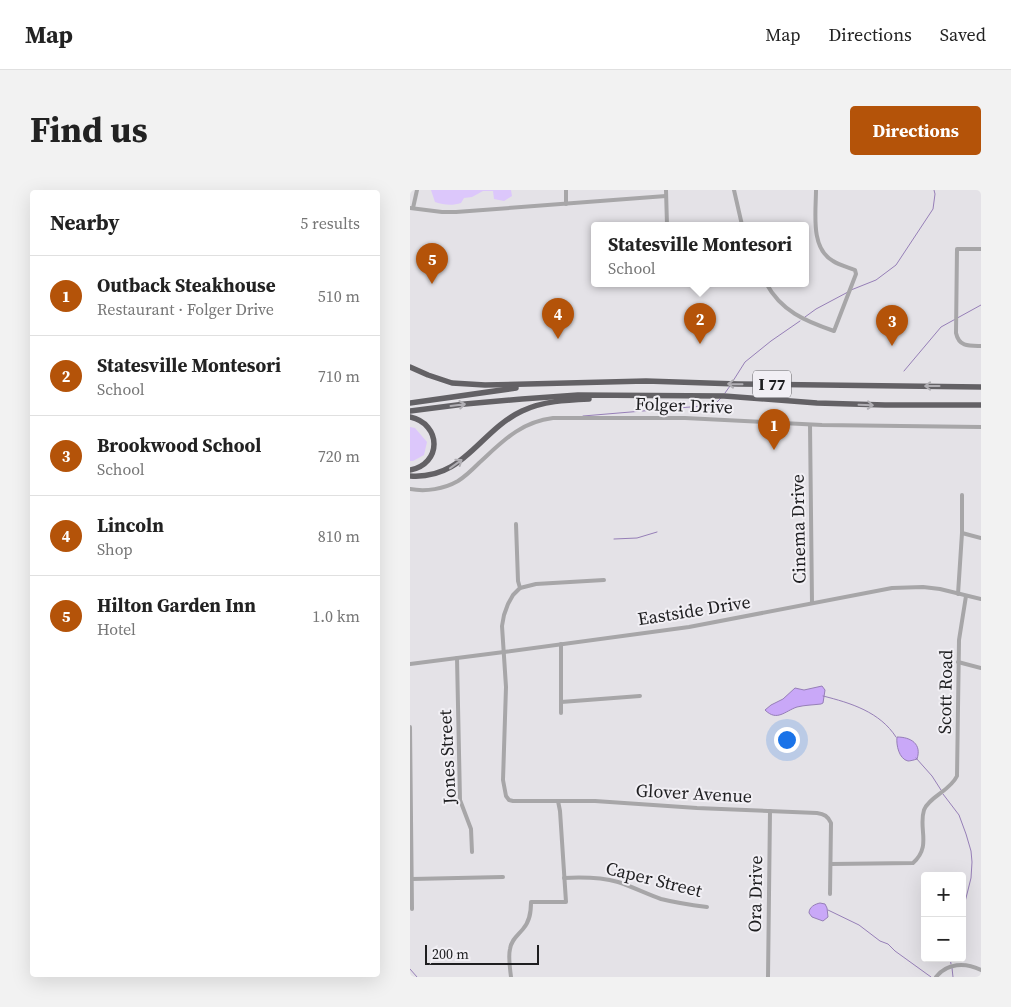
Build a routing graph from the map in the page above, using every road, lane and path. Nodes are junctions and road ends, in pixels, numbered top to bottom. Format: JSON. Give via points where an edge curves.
{"nodes":[{"id":1,"x":417,"y":190,"type":"edge"},
{"id":2,"x":566,"y":190,"type":"edge"},
{"id":3,"x":666,"y":190,"type":"edge"},
{"id":4,"x":734,"y":190,"type":"edge"},
{"id":5,"x":816,"y":190,"type":"edge"},
{"id":6,"x":666,"y":196,"type":"junction"},
{"id":7,"x":566,"y":204,"type":"junction"},
{"id":8,"x":412,"y":208,"type":"edge"},
{"id":9,"x":667,"y":222,"type":"edge"},
{"id":10,"x":741,"y":222,"type":"edge"},
{"id":11,"x":981,"y":248,"type":"edge"},
{"id":12,"x":768,"y":287,"type":"edge"},
{"id":13,"x":981,"y":346,"type":"edge"},
{"id":14,"x":410,"y":367,"type":"edge"},
{"id":15,"x":553,"y":384,"type":"junction"},
{"id":16,"x":981,"y":387,"type":"edge"},
{"id":17,"x":666,"y":396,"type":"junction"},
{"id":18,"x":410,"y":403,"type":"edge"},
{"id":19,"x":981,"y":405,"type":"edge"},
{"id":20,"x":410,"y":411,"type":"edge"},
{"id":21,"x":410,"y":417,"type":"edge"},
{"id":22,"x":810,"y":425,"type":"junction"},
{"id":23,"x":981,"y":427,"type":"edge"},
{"id":24,"x":410,"y":470,"type":"edge"},
{"id":25,"x":410,"y":476,"type":"edge"},
{"id":26,"x":410,"y":490,"type":"edge"},
{"id":27,"x":962,"y":495,"type":"dead end"},
{"id":28,"x":516,"y":524,"type":"dead end"},
{"id":29,"x":962,"y":533,"type":"junction"},
{"id":30,"x":981,"y":538,"type":"edge"},
{"id":31,"x":604,"y":580,"type":"dead end"},
{"id":32,"x":520,"y":588,"type":"junction"},
{"id":33,"x":958,"y":594,"type":"junction"},
{"id":34,"x":966,"y":596,"type":"junction"},
{"id":35,"x":981,"y":599,"type":"edge"},
{"id":36,"x":812,"y":603,"type":"junction"},
{"id":37,"x":561,"y":644,"type":"junction"},
{"id":38,"x":504,"y":652,"type":"junction"},
{"id":39,"x":457,"y":658,"type":"junction"},
{"id":40,"x":958,"y":662,"type":"junction"},
{"id":41,"x":410,"y":664,"type":"edge"},
{"id":42,"x":981,"y":668,"type":"edge"},
{"id":43,"x":640,"y":696,"type":"dead end"},
{"id":44,"x":561,"y":702,"type":"junction"},
{"id":45,"x":561,"y":713,"type":"dead end"},
{"id":46,"x":410,"y":727,"type":"edge"},
{"id":47,"x":558,"y":801,"type":"junction"},
{"id":48,"x":410,"y":804,"type":"edge"},
{"id":49,"x":770,"y":811,"type":"junction"},
{"id":50,"x":472,"y":852,"type":"dead end"},
{"id":51,"x":831,"y":864,"type":"junction"},
{"id":52,"x":503,"y":877,"type":"dead end"},
{"id":53,"x":564,"y":878,"type":"junction"},
{"id":54,"x":412,"y":879,"type":"junction"},
{"id":55,"x":830,"y":894,"type":"dead end"},
{"id":56,"x":707,"y":907,"type":"dead end"},
{"id":57,"x":412,"y":909,"type":"dead end"},
{"id":58,"x":979,"y":967,"type":"edge"},
{"id":59,"x":511,"y":977,"type":"edge"},
{"id":60,"x":768,"y":977,"type":"edge"},
{"id":61,"x":936,"y":977,"type":"edge"}],
"edges":[{"from":1,"to":8,"type":"street"},
{"from":2,"to":7,"type":"street"},
{"from":3,"to":6,"type":"street"},
{"from":4,"to":10,"type":"street"},
{"from":5,"to":12,"type":"street","via":[[816,236],[820,247],[833,261],[855,270],[856,274],[834,331],[794,314]]},
{"from":6,"to":7,"type":"street"},
{"from":6,"to":9,"type":"street"},
{"from":7,"to":8,"type":"street","via":[[456,212]]},
{"from":11,"to":13,"type":"street","via":[[957,249],[957,339],[968,346]]},
{"from":14,"to":15,"type":"highway","via":[[452,383]]},
{"from":16,"to":15,"type":"highway","number":"I 77","one_way":true,"via":[[646,381]]},
{"from":15,"to":18,"type":"highway","number":"I 77"},
{"from":17,"to":19,"type":"highway","number":"I 77","one_way":true,"via":[[724,396],[885,406]]},
{"from":20,"to":17,"type":"highway","number":"I 77","one_way":true,"via":[[574,395]]},
{"from":25,"to":17,"type":"highway","one_way":true,"via":[[431,475],[454,466],[503,422],[540,404]]},
{"from":21,"to":24,"type":"highway","via":[[425,423],[434,438],[432,455],[427,462]]},
{"from":22,"to":23,"type":"street","name":"Folger Drive"},
{"from":22,"to":26,"type":"street","name":"Folger Drive","via":[[685,418],[541,419],[520,428],[459,480],[430,490]]},
{"from":22,"to":36,"type":"street","name":"Cinema Drive"},
{"from":27,"to":29,"type":"street"},
{"from":28,"to":32,"type":"street"},
{"from":29,"to":30,"type":"street"},
{"from":29,"to":33,"type":"street"},
{"from":31,"to":32,"type":"street"},
{"from":32,"to":38,"type":"street","via":[[504,615]]},
{"from":33,"to":34,"type":"street","name":"Eastside Drive"},
{"from":33,"to":36,"type":"street","name":"Eastside Drive","via":[[907,587]]},
{"from":34,"to":35,"type":"street","name":"Eastside Drive"},
{"from":34,"to":40,"type":"street","name":"Scott Road"},
{"from":36,"to":37,"type":"street","name":"Eastside Drive","via":[[689,626]]},
{"from":37,"to":38,"type":"street","name":"Eastside Drive"},
{"from":37,"to":44,"type":"street"},
{"from":38,"to":39,"type":"street","name":"Eastside Drive"},
{"from":38,"to":47,"type":"street","name":"Glover Avenue","via":[[506,722],[503,780],[506,796],[513,801]]},
{"from":39,"to":41,"type":"street","name":"Eastside Drive"},
{"from":39,"to":50,"type":"street","name":"Jones Street","via":[[460,800],[471,828]]},
{"from":40,"to":42,"type":"street"},
{"from":40,"to":51,"type":"street","name":"Scott Road","via":[[957,776],[955,782],[926,806],[924,840],[919,858],[913,863]]},
{"from":43,"to":44,"type":"street"},
{"from":44,"to":45,"type":"street"},
{"from":46,"to":48,"type":"street"},
{"from":47,"to":49,"type":"street","name":"Glover Avenue"},
{"from":47,"to":53,"type":"street"},
{"from":48,"to":54,"type":"street"},
{"from":49,"to":51,"type":"street","name":"Glover Avenue","via":[[827,816],[831,823]]},
{"from":49,"to":60,"type":"street","name":"Ora Drive"},
{"from":51,"to":55,"type":"street"},
{"from":52,"to":54,"type":"street"},
{"from":53,"to":56,"type":"street","name":"Caper Street","via":[[601,878],[659,898]]},
{"from":53,"to":59,"type":"street","via":[[566,902],[531,902],[529,920],[510,949]]},
{"from":54,"to":57,"type":"street"},
{"from":58,"to":61,"type":"street","via":[[949,966]]}]}
